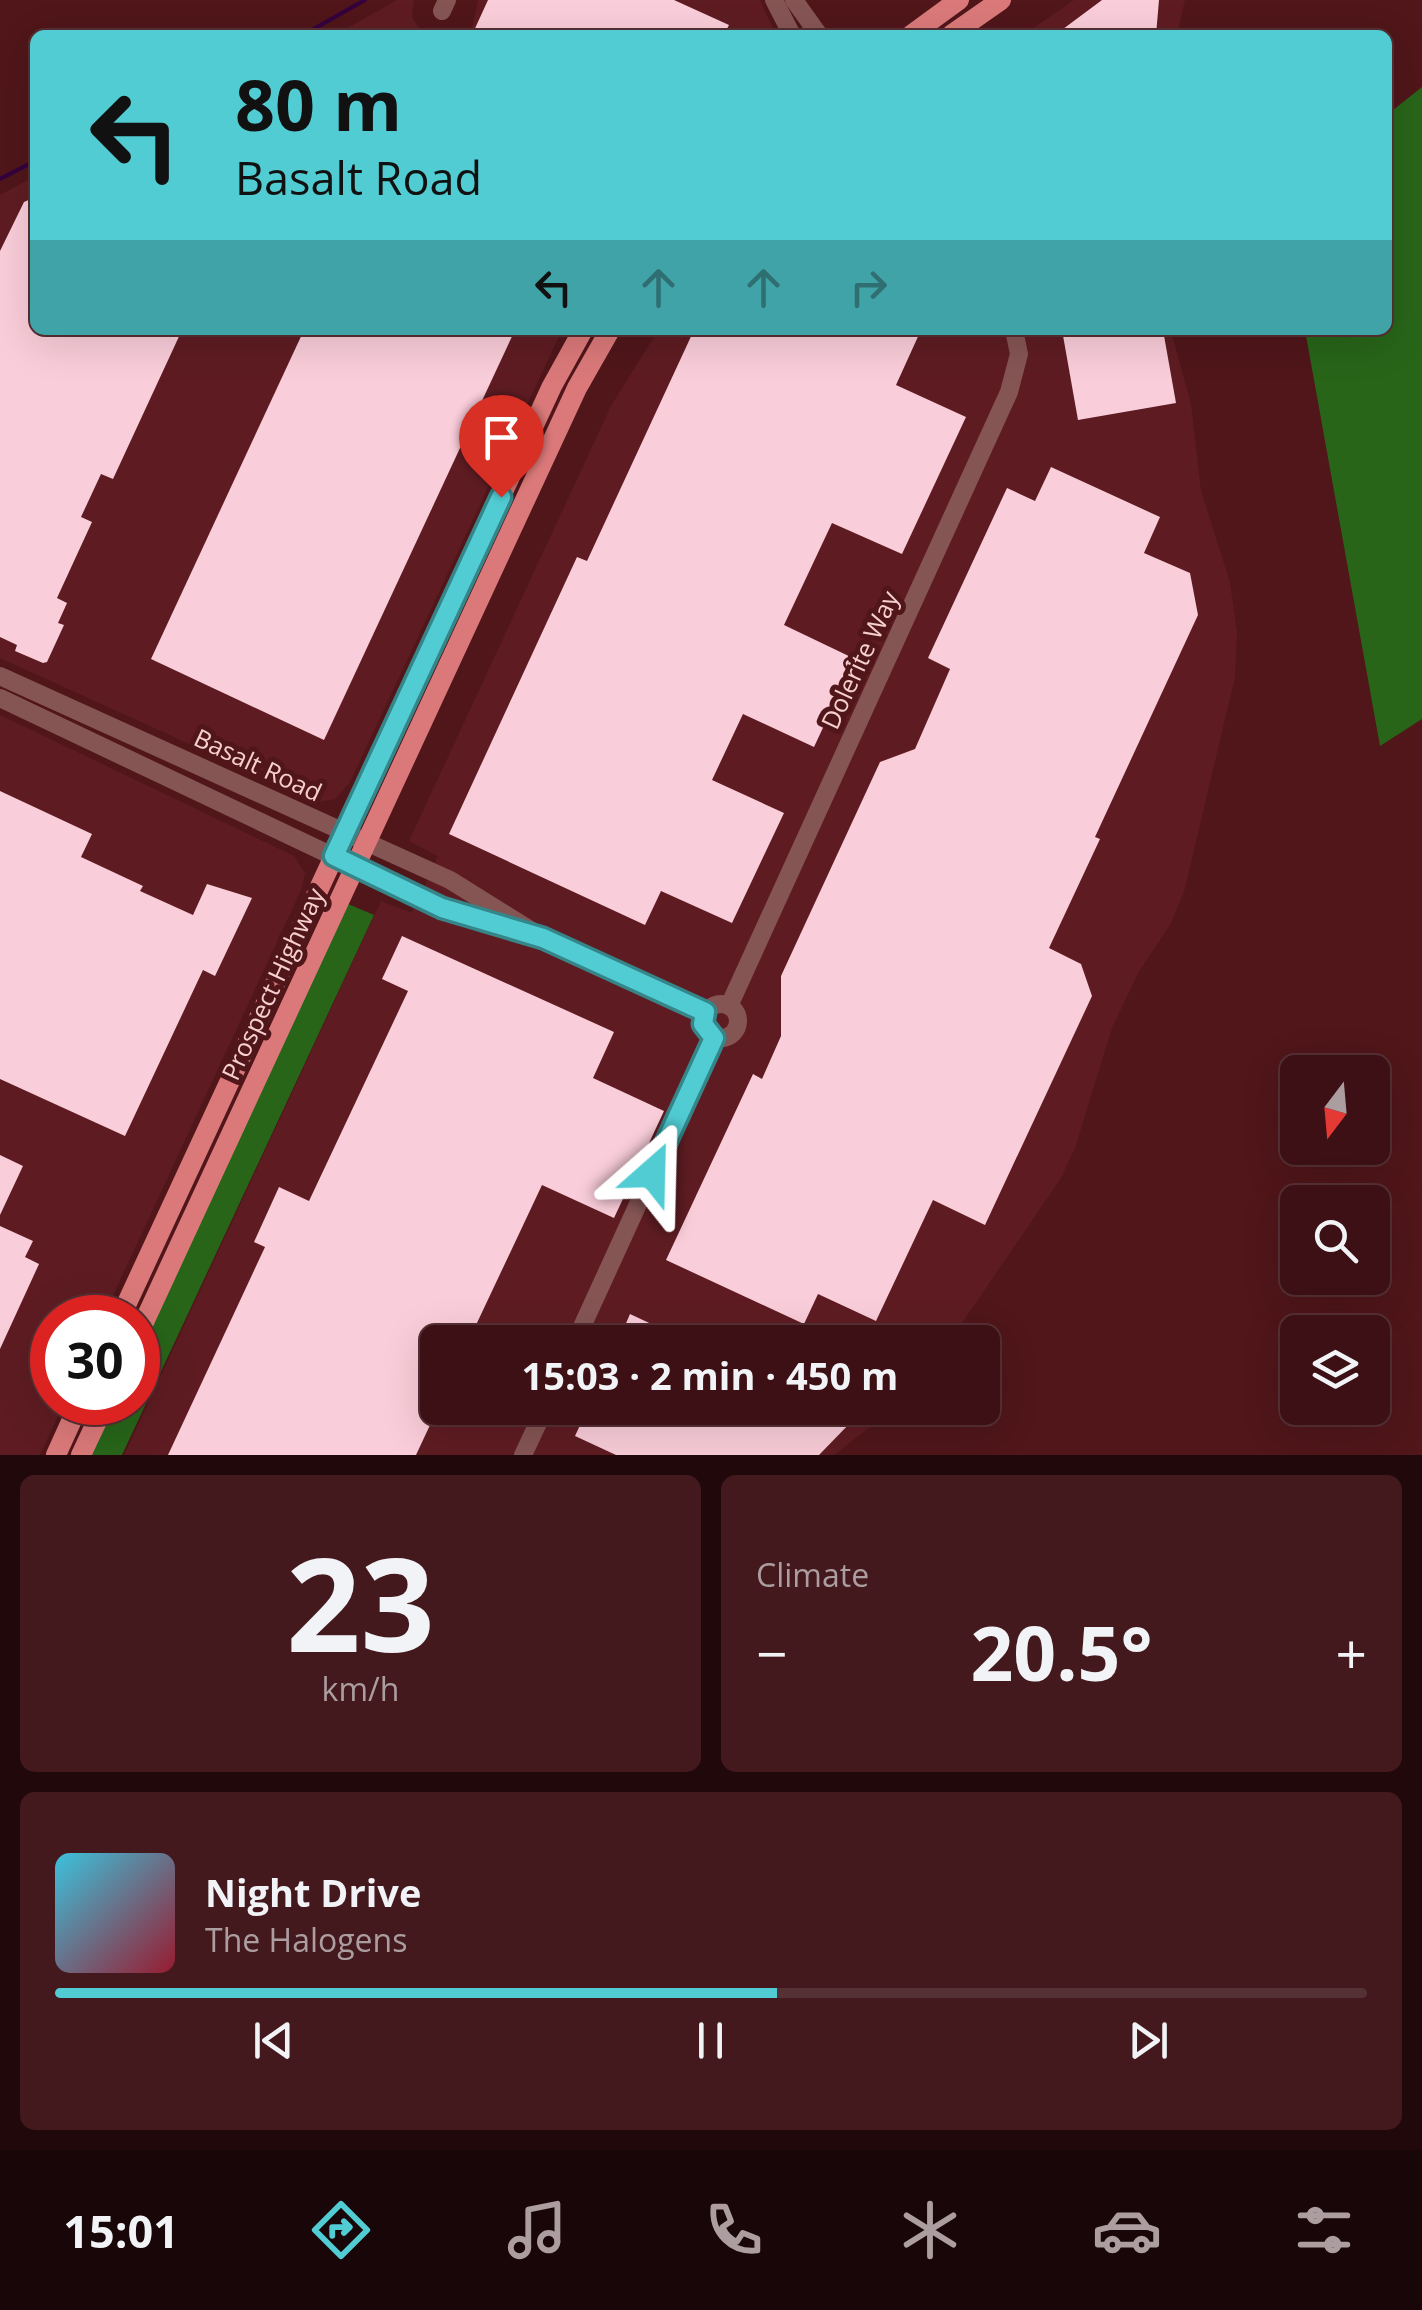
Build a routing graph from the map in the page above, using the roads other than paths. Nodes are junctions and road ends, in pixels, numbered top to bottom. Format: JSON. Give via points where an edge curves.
{"nodes":[{"id":1,"x":774,"y":0,"type":"edge"},
{"id":2,"x":794,"y":0,"type":"edge"},
{"id":3,"x":959,"y":0,"type":"edge"},
{"id":4,"x":1001,"y":0,"type":"edge"},
{"id":5,"x":789,"y":30,"type":"edge"},
{"id":6,"x":815,"y":30,"type":"edge"},
{"id":7,"x":918,"y":30,"type":"edge"},
{"id":8,"x":958,"y":30,"type":"edge"},
{"id":9,"x":580,"y":335,"type":"edge"},
{"id":10,"x":607,"y":335,"type":"edge"},
{"id":11,"x":1015,"y":335,"type":"edge"},
{"id":12,"x":0,"y":676,"type":"edge"},
{"id":13,"x":0,"y":698,"type":"edge"},
{"id":14,"x":59,"y":703,"type":"junction"},
{"id":15,"x":50,"y":721,"type":"junction"},
{"id":16,"x":346,"y":833,"type":"junction"},
{"id":17,"x":366,"y":841,"type":"junction"},
{"id":18,"x":334,"y":856,"type":"junction"},
{"id":19,"x":355,"y":867,"type":"junction"},
{"id":20,"x":543,"y":938,"type":"junction"},
{"id":21,"x":729,"y":1006,"type":"junction"},
{"id":22,"x":705,"y":1012,"type":"junction"},
{"id":23,"x":714,"y":1038,"type":"junction"},
{"id":24,"x":131,"y":1295,"type":"edge"},
{"id":25,"x":156,"y":1295,"type":"edge"},
{"id":26,"x":583,"y":1325,"type":"edge"},
{"id":27,"x":70,"y":1425,"type":"edge"},
{"id":28,"x":95,"y":1425,"type":"edge"},
{"id":29,"x":537,"y":1425,"type":"edge"},
{"id":30,"x":56,"y":1455,"type":"edge"},
{"id":31,"x":81,"y":1455,"type":"edge"},
{"id":32,"x":523,"y":1455,"type":"edge"}],
"edges":[{"from":1,"to":5,"type":"street"},
{"from":2,"to":6,"type":"street"},
{"from":3,"to":7,"type":"main road"},
{"from":4,"to":8,"type":"main road"},
{"from":9,"to":16,"type":"main road","name":"Prospect Highway"},
{"from":10,"to":17,"type":"main road","name":"Prospect Highway"},
{"from":11,"to":21,"type":"street","name":"Dolerite Way","via":[[1019,354],[1010,392]]},
{"from":12,"to":14,"type":"street","name":"Basalt Road"},
{"from":13,"to":15,"type":"street","name":"Basalt Road"},
{"from":14,"to":15,"type":"street"},
{"from":14,"to":16,"type":"street","name":"Basalt Road"},
{"from":15,"to":18,"type":"street","name":"Basalt Road"},
{"from":16,"to":17,"type":"street","name":"Basalt Road"},
{"from":16,"to":18,"type":"main road","name":"Prospect Highway"},
{"from":17,"to":19,"type":"main road","name":"Prospect Highway"},
{"from":17,"to":20,"type":"street","name":"Basalt Road","via":[[450,880]]},
{"from":18,"to":19,"type":"street","name":"Basalt Road"},
{"from":18,"to":24,"type":"main road","name":"Prospect Highway"},
{"from":19,"to":20,"type":"street","name":"Basalt Road","via":[[442,908]]},
{"from":19,"to":25,"type":"main road","name":"Prospect Highway"},
{"from":20,"to":22,"type":"street","name":"Basalt Road"},
{"from":21,"to":22,"type":"street"},
{"from":21,"to":23,"type":"street","via":[[738,1020],[735,1032]]},
{"from":22,"to":23,"type":"street","via":[[703,1024]]},
{"from":23,"to":26,"type":"street"},
{"from":27,"to":30,"type":"main road"},
{"from":28,"to":31,"type":"main road"},
{"from":29,"to":32,"type":"street"}]}
